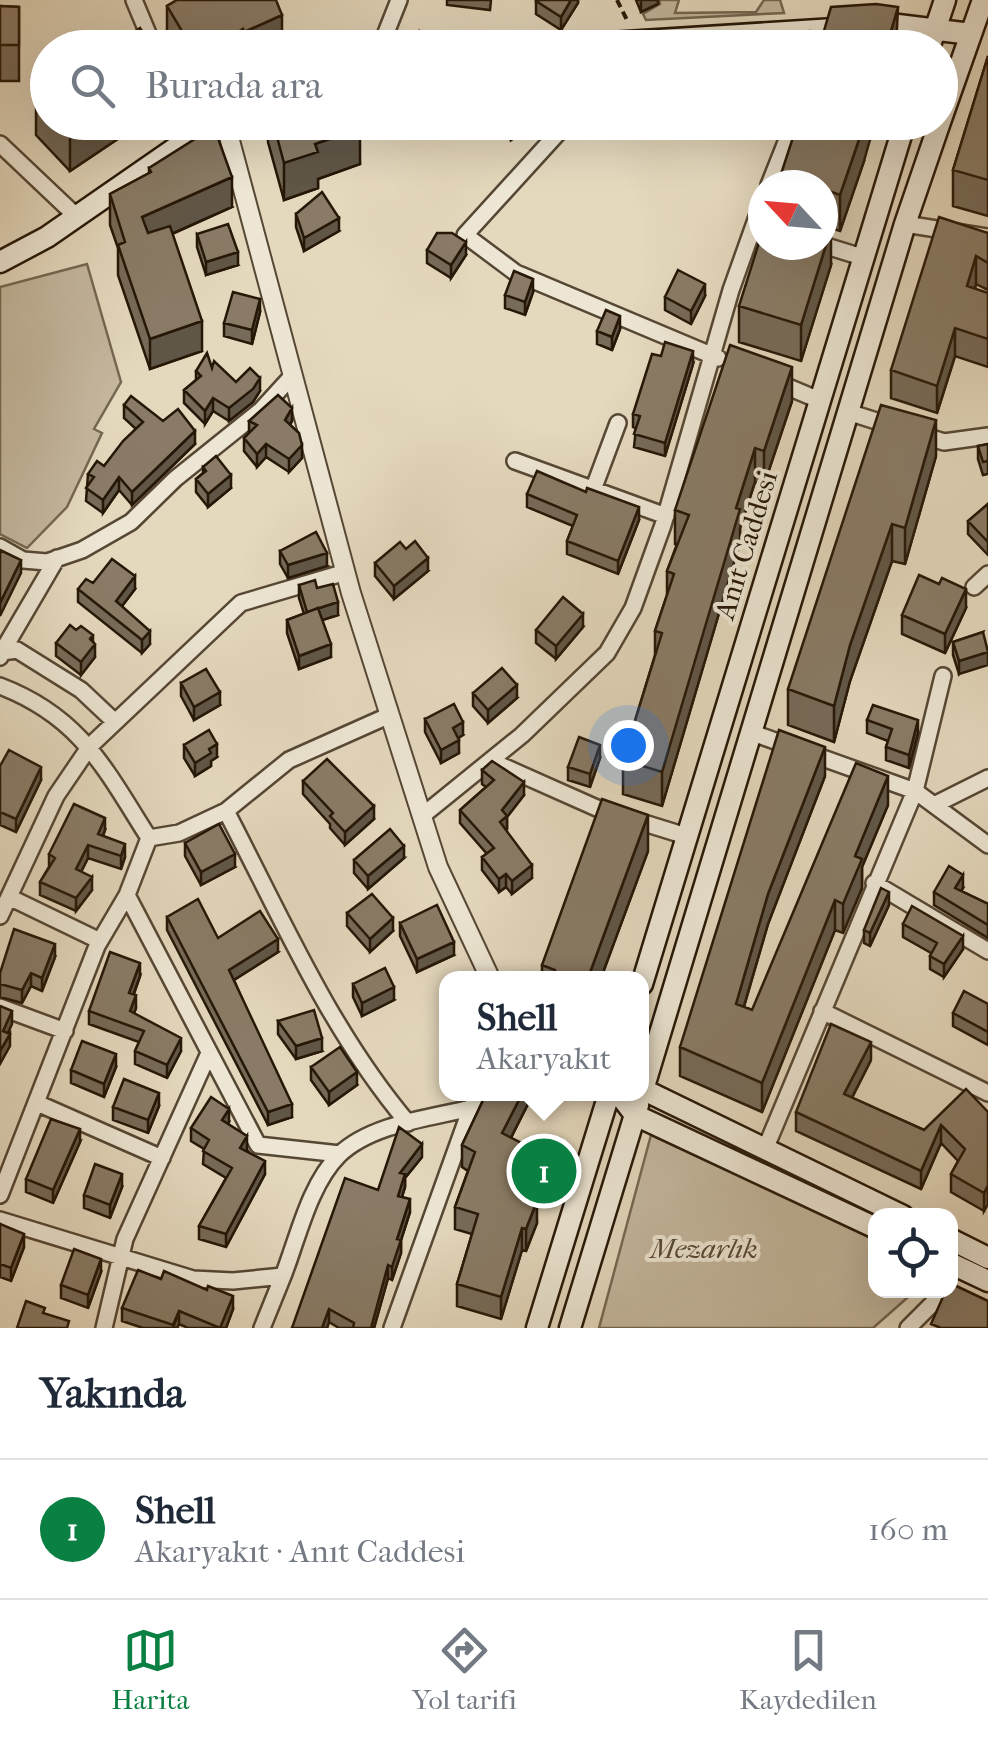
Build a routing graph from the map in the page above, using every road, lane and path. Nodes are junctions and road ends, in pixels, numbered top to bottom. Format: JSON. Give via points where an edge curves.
{"nodes":[{"id":1,"x":134,"y":0,"type":"edge"},
{"id":2,"x":399,"y":0,"type":"edge"},
{"id":3,"x":616,"y":0,"type":"edge"},
{"id":4,"x":945,"y":0,"type":"edge"},
{"id":5,"x":983,"y":0,"type":"edge"},
{"id":6,"x":146,"y":30,"type":"edge"},
{"id":7,"x":387,"y":30,"type":"edge"},
{"id":8,"x":631,"y":30,"type":"edge"},
{"id":9,"x":868,"y":30,"type":"edge"},
{"id":10,"x":913,"y":30,"type":"edge"},
{"id":11,"x":935,"y":30,"type":"edge"},
{"id":12,"x":979,"y":36,"type":"edge"},
{"id":13,"x":958,"y":82,"type":"edge"},
{"id":14,"x":188,"y":140,"type":"edge"},
{"id":15,"x":217,"y":140,"type":"edge"},
{"id":16,"x":550,"y":140,"type":"edge"},
{"id":17,"x":787,"y":140,"type":"edge"},
{"id":18,"x":899,"y":140,"type":"edge"},
{"id":19,"x":934,"y":140,"type":"edge"},
{"id":20,"x":0,"y":144,"type":"edge"},
{"id":21,"x":775,"y":170,"type":"edge"},
{"id":22,"x":76,"y":216,"type":"junction"},
{"id":23,"x":905,"y":224,"type":"junction"},
{"id":24,"x":988,"y":237,"type":"edge"},
{"id":25,"x":838,"y":250,"type":"edge"},
{"id":26,"x":748,"y":256,"type":"edge"},
{"id":27,"x":862,"y":257,"type":"junction"},
{"id":28,"x":0,"y":262,"type":"edge"},
{"id":29,"x":713,"y":356,"type":"junction"},
{"id":30,"x":730,"y":363,"type":"edge"},
{"id":31,"x":293,"y":375,"type":"junction"},
{"id":32,"x":766,"y":378,"type":"edge"},
{"id":33,"x":818,"y":400,"type":"junction"},
{"id":34,"x":848,"y":412,"type":"junction"},
{"id":35,"x":618,"y":423,"type":"dead end"},
{"id":36,"x":988,"y":436,"type":"edge"},
{"id":37,"x":515,"y":461,"type":"dead end"},
{"id":38,"x":593,"y":490,"type":"junction"},
{"id":39,"x":666,"y":516,"type":"junction"},
{"id":40,"x":0,"y":547,"type":"edge"},
{"id":41,"x":58,"y":558,"type":"junction"},
{"id":42,"x":346,"y":572,"type":"junction"},
{"id":43,"x":988,"y":574,"type":"edge"},
{"id":44,"x":974,"y":587,"type":"dead end"},
{"id":45,"x":1,"y":654,"type":"edge"},
{"id":46,"x":943,"y":676,"type":"dead end"},
{"id":47,"x":0,"y":686,"type":"edge"},
{"id":48,"x":390,"y":716,"type":"junction"},
{"id":49,"x":115,"y":722,"type":"junction"},
{"id":50,"x":750,"y":732,"type":"junction"},
{"id":51,"x":90,"y":746,"type":"junction"},
{"id":52,"x":491,"y":761,"type":"junction"},
{"id":53,"x":988,"y":778,"type":"edge"},
{"id":54,"x":915,"y":791,"type":"junction"},
{"id":55,"x":936,"y":804,"type":"junction"},
{"id":56,"x":226,"y":811,"type":"junction"},
{"id":57,"x":422,"y":816,"type":"junction"},
{"id":58,"x":686,"y":836,"type":"junction"},
{"id":59,"x":149,"y":838,"type":"junction"},
{"id":60,"x":988,"y":845,"type":"edge"},
{"id":61,"x":874,"y":883,"type":"junction"},
{"id":62,"x":127,"y":895,"type":"junction"},
{"id":63,"x":9,"y":896,"type":"junction"},
{"id":64,"x":0,"y":916,"type":"edge"},
{"id":65,"x":100,"y":941,"type":"junction"},
{"id":66,"x":988,"y":951,"type":"edge"},
{"id":67,"x":487,"y":971,"type":"edge"},
{"id":68,"x":646,"y":971,"type":"edge"},
{"id":69,"x":0,"y":1007,"type":"edge"},
{"id":70,"x":822,"y":1011,"type":"junction"},
{"id":71,"x":65,"y":1031,"type":"junction"},
{"id":72,"x":209,"y":1053,"type":"junction"},
{"id":73,"x":649,"y":1068,"type":"edge"},
{"id":74,"x":988,"y":1093,"type":"edge"},
{"id":75,"x":649,"y":1094,"type":"edge"},
{"id":76,"x":475,"y":1101,"type":"edge"},
{"id":77,"x":606,"y":1101,"type":"edge"},
{"id":78,"x":625,"y":1101,"type":"edge"},
{"id":79,"x":639,"y":1101,"type":"edge"},
{"id":80,"x":37,"y":1103,"type":"junction"},
{"id":81,"x":635,"y":1114,"type":"junction"},
{"id":82,"x":408,"y":1123,"type":"junction"},
{"id":83,"x":766,"y":1147,"type":"junction"},
{"id":84,"x":340,"y":1154,"type":"junction"},
{"id":85,"x":162,"y":1158,"type":"junction"},
{"id":86,"x":0,"y":1195,"type":"edge"},
{"id":87,"x":887,"y":1208,"type":"edge"},
{"id":88,"x":0,"y":1220,"type":"edge"},
{"id":89,"x":868,"y":1224,"type":"edge"},
{"id":90,"x":958,"y":1243,"type":"edge"},
{"id":91,"x":987,"y":1256,"type":"edge"},
{"id":92,"x":121,"y":1258,"type":"junction"},
{"id":93,"x":283,"y":1276,"type":"junction"},
{"id":94,"x":958,"y":1278,"type":"edge"},
{"id":95,"x":988,"y":1281,"type":"edge"},
{"id":96,"x":935,"y":1298,"type":"edge"},
{"id":97,"x":104,"y":1328,"type":"edge"},
{"id":98,"x":262,"y":1328,"type":"edge"},
{"id":99,"x":392,"y":1328,"type":"edge"},
{"id":100,"x":537,"y":1328,"type":"edge"},
{"id":101,"x":570,"y":1328,"type":"edge"},
{"id":102,"x":908,"y":1328,"type":"edge"}],
"edges":[{"from":1,"to":6,"type":"street"},
{"from":2,"to":7,"type":"street"},
{"from":3,"to":8,"type":"path"},
{"from":4,"to":11,"type":"main road"},
{"from":5,"to":12,"type":"main road"},
{"from":9,"to":10,"type":"main road","via":[[898,24]]},
{"from":12,"to":13,"type":"main road"},
{"from":14,"to":22,"type":"main road"},
{"from":15,"to":31,"type":"street"},
{"from":16,"to":29,"type":"street","via":[[456,235],[516,273]]},
{"from":17,"to":21,"type":"street"},
{"from":18,"to":27,"type":"main road","name":"Anıt Caddesi"},
{"from":19,"to":23,"type":"main road"},
{"from":20,"to":22,"type":"street"},
{"from":22,"to":28,"type":"main road"},
{"from":23,"to":24,"type":"street"},
{"from":23,"to":34,"type":"main road"},
{"from":25,"to":27,"type":"street"},
{"from":26,"to":29,"type":"street"},
{"from":27,"to":33,"type":"main road","name":"Anıt Caddesi"},
{"from":29,"to":30,"type":"street"},
{"from":29,"to":39,"type":"street"},
{"from":31,"to":41,"type":"street","via":[[131,522]]},
{"from":31,"to":42,"type":"street"},
{"from":32,"to":33,"type":"street"},
{"from":33,"to":58,"type":"main road","name":"Anıt Caddesi"},
{"from":34,"to":36,"type":"street","via":[[944,442]]},
{"from":34,"to":50,"type":"main road"},
{"from":35,"to":38,"type":"street"},
{"from":37,"to":38,"type":"street"},
{"from":38,"to":39,"type":"street"},
{"from":39,"to":52,"type":"street","via":[[633,608],[608,653]]},
{"from":40,"to":41,"type":"street","via":[[23,560]]},
{"from":41,"to":45,"type":"street"},
{"from":42,"to":48,"type":"street"},
{"from":42,"to":49,"type":"street","via":[[240,603]]},
{"from":43,"to":44,"type":"street"},
{"from":45,"to":49,"type":"street","via":[[17,650],[49,668]]},
{"from":46,"to":54,"type":"street"},
{"from":47,"to":51,"type":"street","via":[[41,704]]},
{"from":48,"to":56,"type":"street","via":[[289,760]]},
{"from":48,"to":57,"type":"street"},
{"from":49,"to":51,"type":"street"},
{"from":50,"to":54,"type":"street"},
{"from":50,"to":73,"type":"main road"},
{"from":51,"to":59,"type":"street"},
{"from":51,"to":63,"type":"street","via":[[56,796]]},
{"from":52,"to":57,"type":"street"},
{"from":52,"to":58,"type":"street","via":[[599,809]]},
{"from":53,"to":55,"type":"street"},
{"from":54,"to":55,"type":"street"},
{"from":54,"to":61,"type":"street"},
{"from":55,"to":60,"type":"street"},
{"from":56,"to":59,"type":"street","via":[[179,833]]},
{"from":56,"to":82,"type":"street","via":[[339,1029]]},
{"from":57,"to":67,"type":"street"},
{"from":58,"to":68,"type":"main road","name":"Anıt Caddesi"},
{"from":59,"to":62,"type":"street"},
{"from":61,"to":66,"type":"street"},
{"from":61,"to":70,"type":"street"},
{"from":62,"to":65,"type":"street"},
{"from":62,"to":72,"type":"street"},
{"from":63,"to":64,"type":"street"},
{"from":63,"to":65,"type":"street"},
{"from":65,"to":71,"type":"street"},
{"from":69,"to":71,"type":"street"},
{"from":70,"to":74,"type":"street"},
{"from":70,"to":83,"type":"street"},
{"from":71,"to":80,"type":"street"},
{"from":72,"to":84,"type":"street","via":[[258,1146]]},
{"from":72,"to":85,"type":"street"},
{"from":75,"to":83,"type":"main road"},
{"from":76,"to":82,"type":"street"},
{"from":76,"to":99,"type":"street"},
{"from":77,"to":100,"type":"main road"},
{"from":78,"to":81,"type":"main road"},
{"from":79,"to":81,"type":"main road"},
{"from":80,"to":85,"type":"street"},
{"from":80,"to":86,"type":"street"},
{"from":81,"to":89,"type":"main road"},
{"from":81,"to":101,"type":"main road"},
{"from":82,"to":84,"type":"street"},
{"from":83,"to":87,"type":"main road"},
{"from":84,"to":93,"type":"street","via":[[319,1184]]},
{"from":85,"to":92,"type":"street"},
{"from":88,"to":92,"type":"street"},
{"from":90,"to":91,"type":"main road"},
{"from":92,"to":93,"type":"street","via":[[192,1278]]},
{"from":92,"to":97,"type":"street"},
{"from":93,"to":98,"type":"street"},
{"from":94,"to":95,"type":"main road"},
{"from":96,"to":102,"type":"street"}]}
